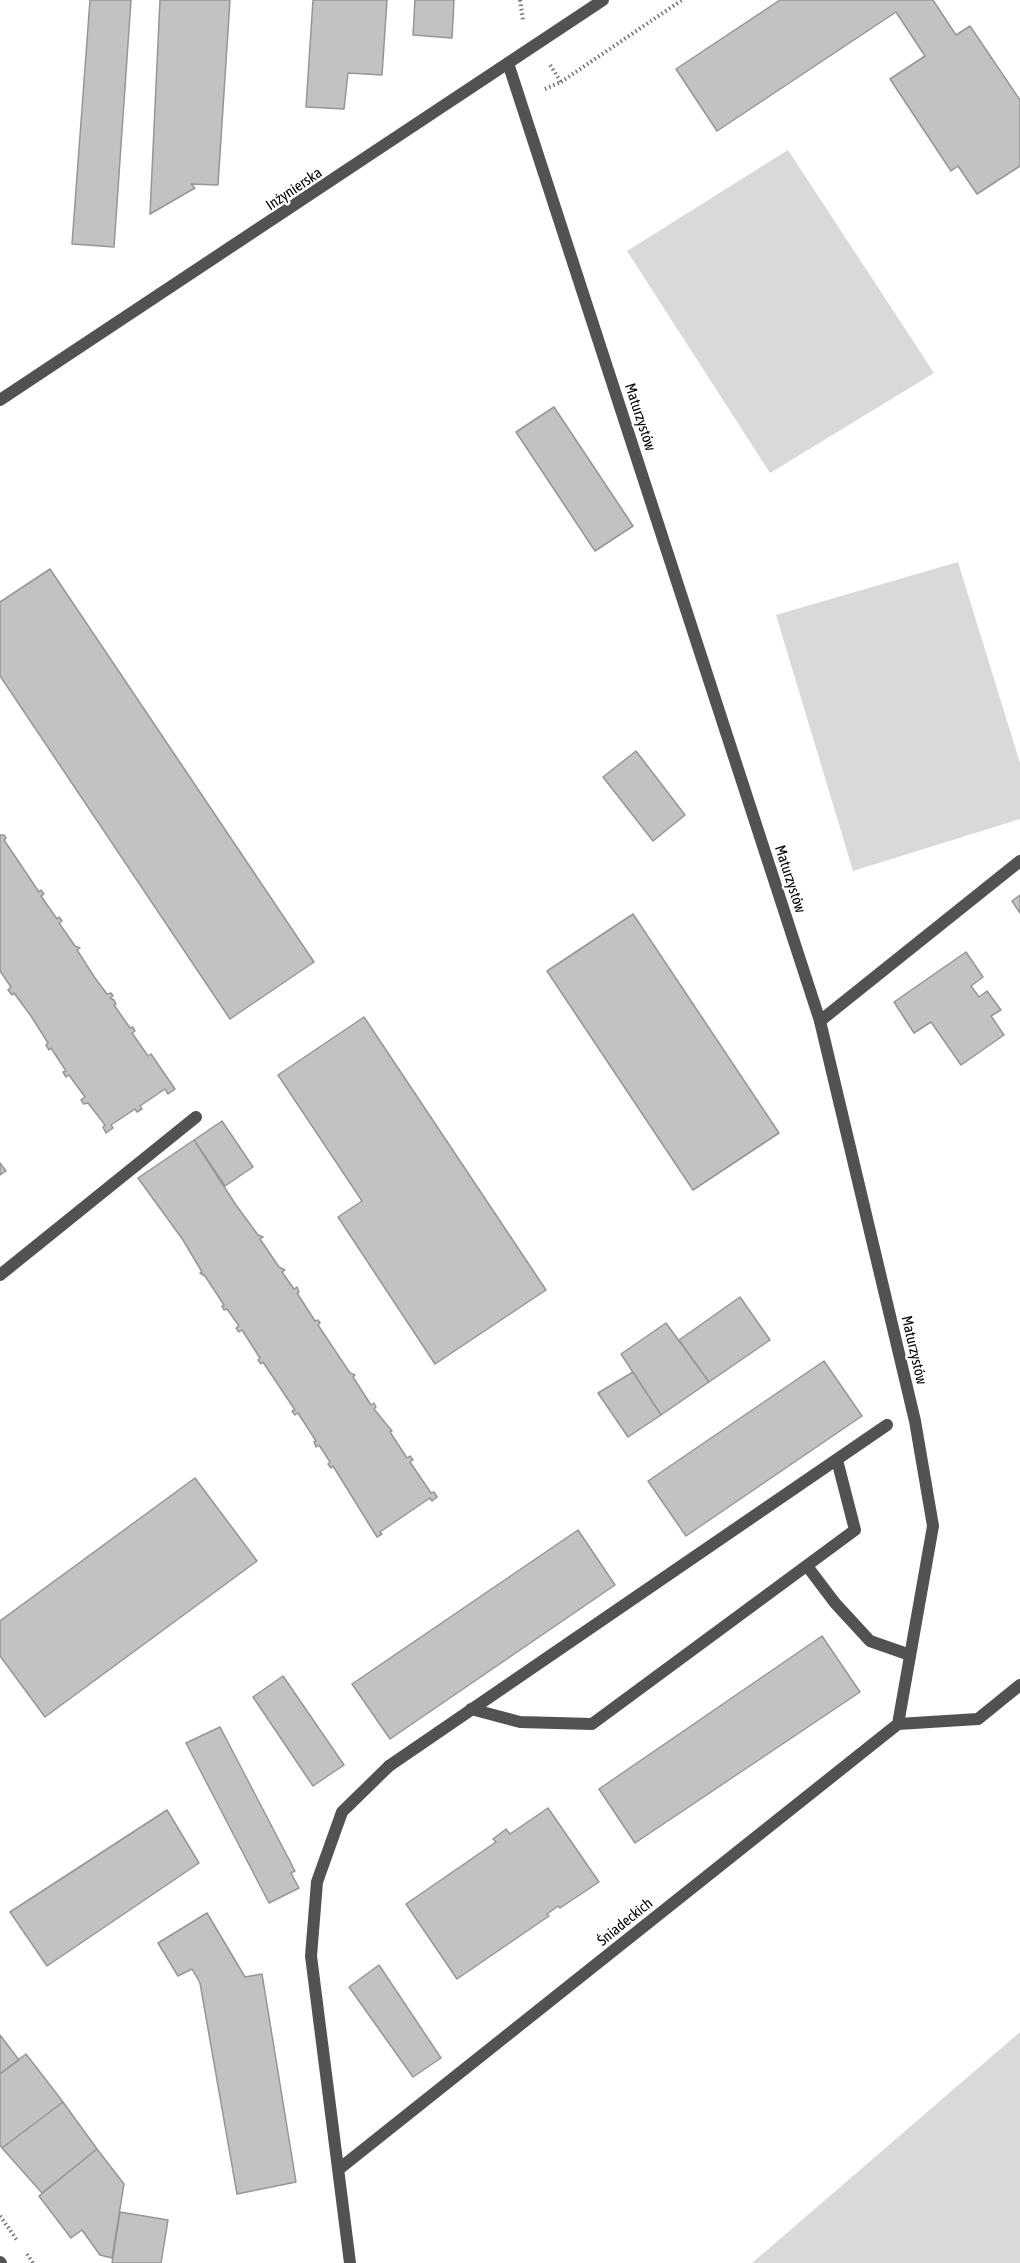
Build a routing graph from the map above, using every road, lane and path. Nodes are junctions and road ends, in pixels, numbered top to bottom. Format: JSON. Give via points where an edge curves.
{"nodes":[{"id":1,"x":603,"y":0,"type":"edge"},
{"id":2,"x":682,"y":0,"type":"edge"},
{"id":3,"x":508,"y":63,"type":"junction"},
{"id":4,"x":561,"y":82,"type":"dead end"},
{"id":5,"x":0,"y":400,"type":"edge"},
{"id":6,"x":1020,"y":861,"type":"edge"},
{"id":7,"x":820,"y":1021,"type":"junction"},
{"id":8,"x":196,"y":1117,"type":"dead end"},
{"id":9,"x":0,"y":1275,"type":"edge"},
{"id":10,"x":887,"y":1425,"type":"dead end"},
{"id":11,"x":837,"y":1460,"type":"junction"},
{"id":12,"x":807,"y":1566,"type":"junction"},
{"id":13,"x":910,"y":1655,"type":"junction"},
{"id":14,"x":1020,"y":1685,"type":"edge"},
{"id":15,"x":471,"y":1709,"type":"junction"},
{"id":16,"x":898,"y":1724,"type":"junction"},
{"id":17,"x":339,"y":2169,"type":"junction"},
{"id":18,"x":350,"y":2263,"type":"edge"}],
"edges":[{"from":1,"to":3,"type":"street","name":"Inżynierska"},
{"from":2,"to":4,"type":"path"},
{"from":3,"to":5,"type":"street","name":"Inżynierska"},
{"from":3,"to":7,"type":"street","name":"Maturzystów"},
{"from":6,"to":7,"type":"street"},
{"from":7,"to":13,"type":"street","name":"Maturzystów","via":[[915,1421],[933,1526]]},
{"from":8,"to":9,"type":"street"},
{"from":10,"to":11,"type":"street"},
{"from":11,"to":12,"type":"street","via":[[855,1530]]},
{"from":11,"to":15,"type":"street"},
{"from":12,"to":13,"type":"street","via":[[870,1641]]},
{"from":12,"to":15,"type":"street","via":[[592,1724],[520,1722]]},
{"from":13,"to":16,"type":"street","name":"Maturzystów"},
{"from":14,"to":16,"type":"street","via":[[978,1719]]},
{"from":15,"to":17,"type":"street","via":[[389,1766],[342,1812],[317,1882],[311,1956]]},
{"from":16,"to":17,"type":"street","name":"Śniadeckich"},
{"from":17,"to":18,"type":"street"}]}
